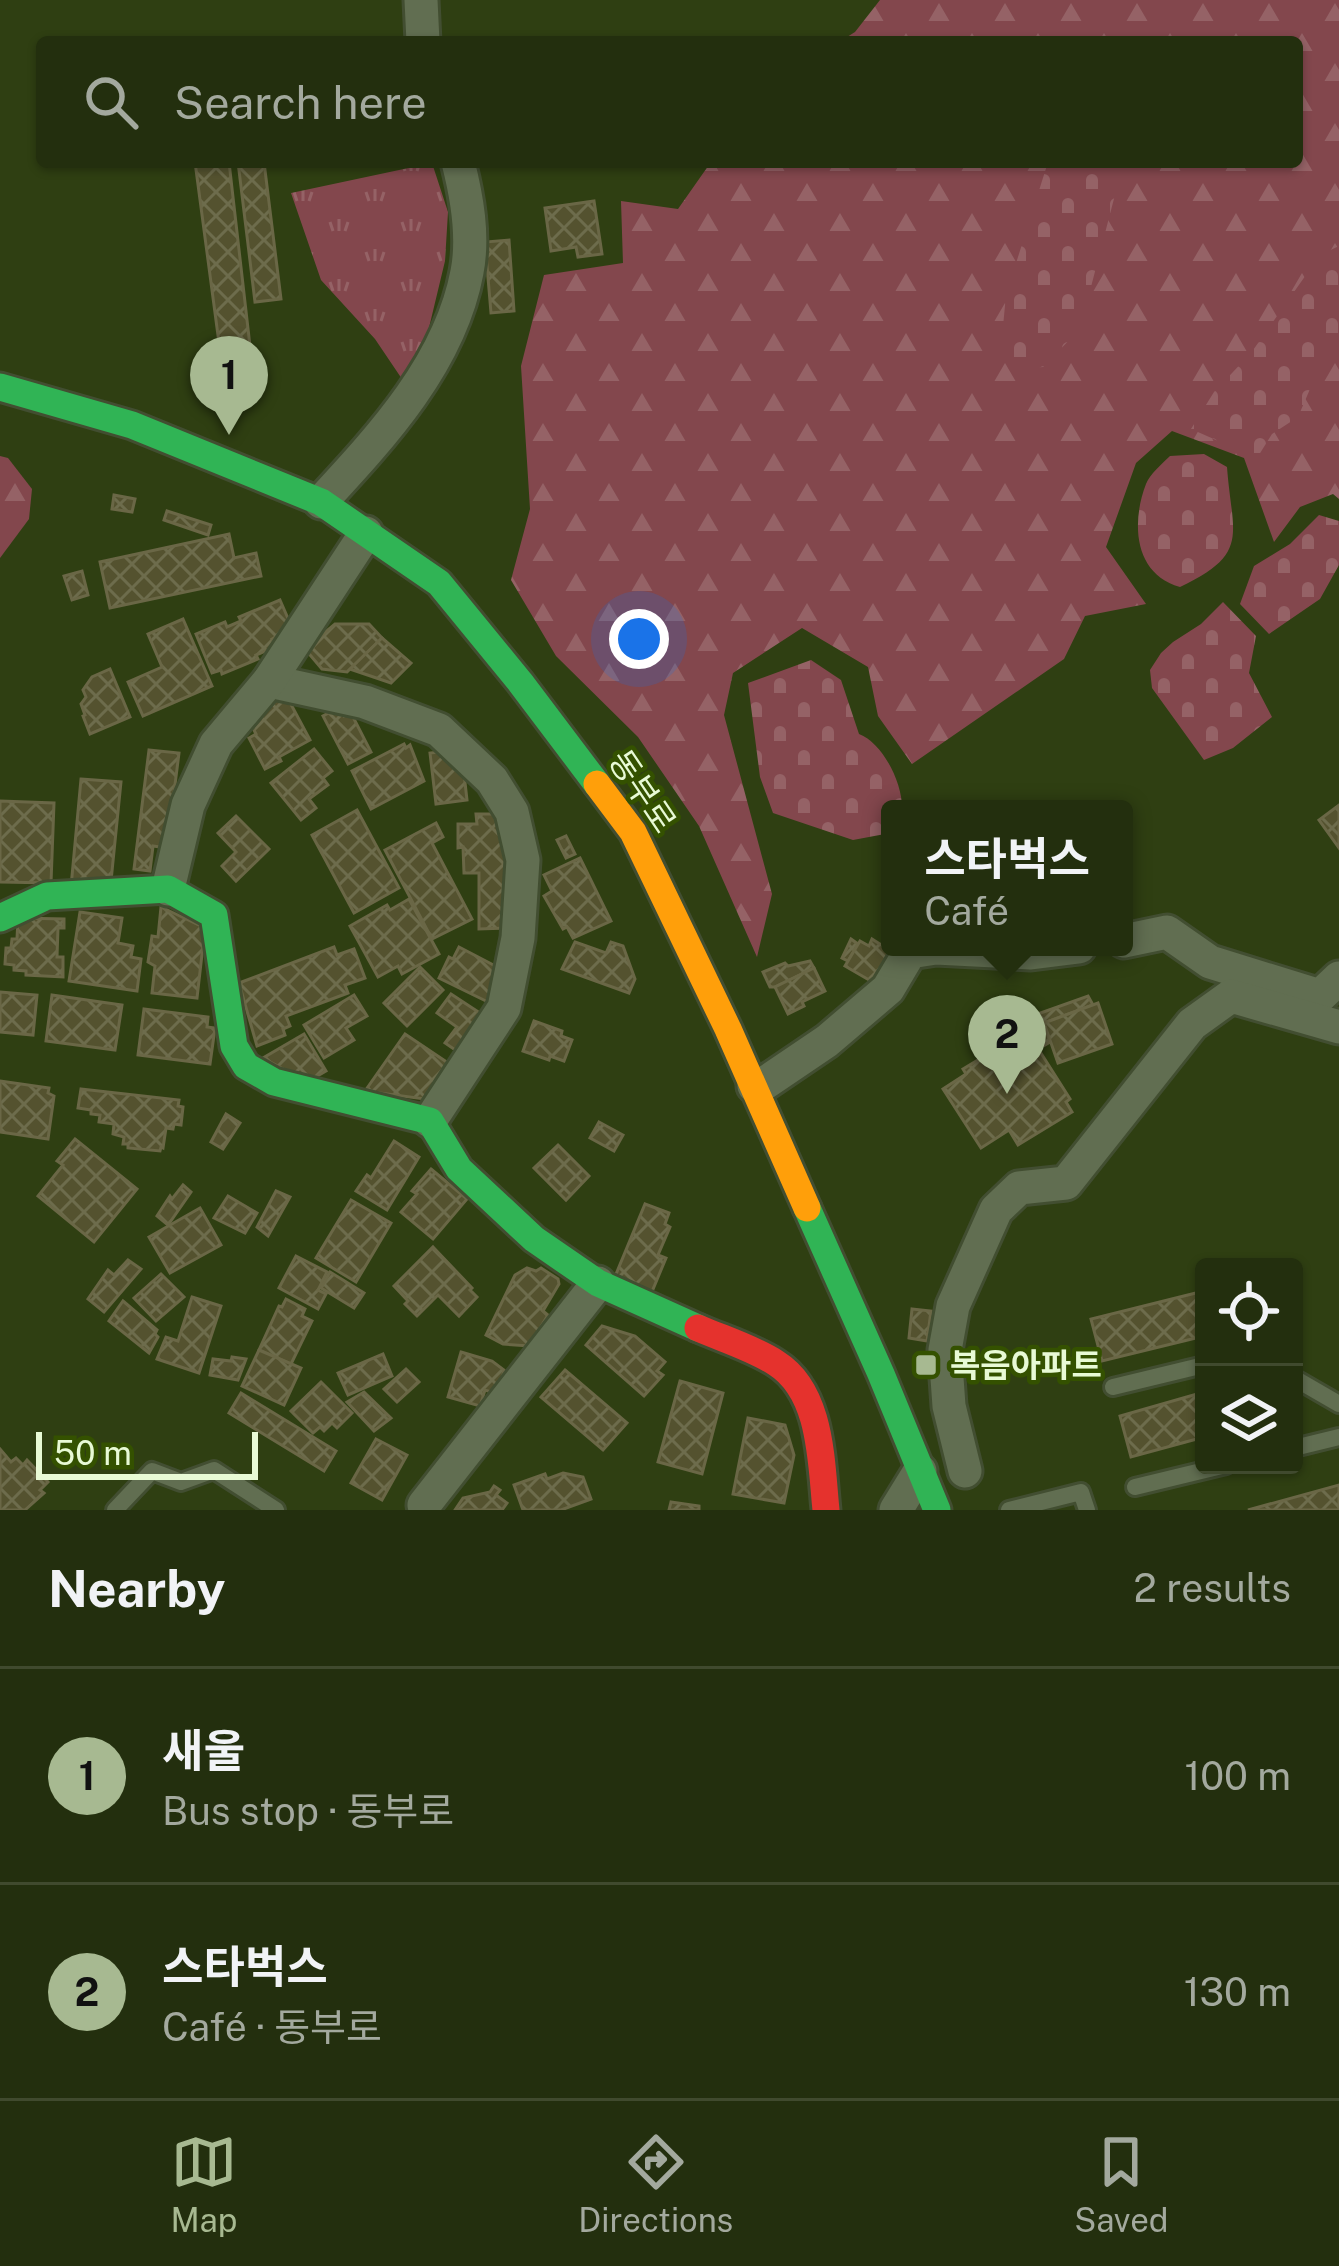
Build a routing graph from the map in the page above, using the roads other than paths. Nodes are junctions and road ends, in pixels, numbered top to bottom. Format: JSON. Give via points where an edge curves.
{"nodes":[{"id":1,"x":421,"y":0,"type":"edge"},
{"id":2,"x":423,"y":36,"type":"edge"},
{"id":3,"x":460,"y":168,"type":"edge"},
{"id":4,"x":0,"y":387,"type":"edge"},
{"id":5,"x":321,"y":502,"type":"junction"},
{"id":6,"x":366,"y":533,"type":"junction"},
{"id":7,"x":269,"y":681,"type":"junction"},
{"id":8,"x":168,"y":889,"type":"junction"},
{"id":9,"x":0,"y":918,"type":"edge"},
{"id":10,"x":1133,"y":939,"type":"edge"},
{"id":11,"x":908,"y":956,"type":"edge"},
{"id":12,"x":1339,"y":978,"type":"edge"},
{"id":13,"x":1339,"y":1027,"type":"edge"},
{"id":14,"x":754,"y":1086,"type":"junction"},
{"id":15,"x":430,"y":1120,"type":"junction"},
{"id":16,"x":598,"y":1283,"type":"junction"},
{"id":17,"x":1200,"y":1366,"type":"edge"},
{"id":18,"x":1303,"y":1383,"type":"edge"},
{"id":19,"x":1112,"y":1387,"type":"dead end"},
{"id":20,"x":1339,"y":1404,"type":"edge"},
{"id":21,"x":1339,"y":1437,"type":"edge"},
{"id":22,"x":1303,"y":1446,"type":"edge"},
{"id":23,"x":920,"y":1471,"type":"junction"},
{"id":24,"x":965,"y":1471,"type":"dead end"},
{"id":25,"x":1195,"y":1473,"type":"edge"},
{"id":26,"x":1136,"y":1487,"type":"dead end"},
{"id":27,"x":424,"y":1505,"type":"dead end"},
{"id":28,"x":115,"y":1510,"type":"edge"},
{"id":29,"x":276,"y":1510,"type":"edge"},
{"id":30,"x":826,"y":1510,"type":"edge"},
{"id":31,"x":896,"y":1510,"type":"edge"},
{"id":32,"x":937,"y":1510,"type":"edge"},
{"id":33,"x":1010,"y":1510,"type":"edge"},
{"id":34,"x":1087,"y":1510,"type":"edge"}],
"edges":[{"from":1,"to":2,"type":"street"},
{"from":3,"to":5,"type":"street","via":[[468,268],[455,316],[434,362]]},
{"from":4,"to":5,"type":"main road","name":"동부로","via":[[132,425]]},
{"from":5,"to":6,"type":"main road","name":"동부로"},
{"from":6,"to":7,"type":"street"},
{"from":6,"to":14,"type":"main road","name":"동부로","via":[[439,583],[633,832]]},
{"from":7,"to":8,"type":"street","via":[[216,744],[188,805]]},
{"from":7,"to":15,"type":"street","via":[[364,702],[439,730],[491,779],[512,812],[523,860],[504,1008]]},
{"from":8,"to":9,"type":"main road","via":[[47,896]]},
{"from":8,"to":15,"type":"main road","via":[[214,915],[234,1046],[246,1066],[274,1082]]},
{"from":10,"to":12,"type":"street","via":[[1167,932],[1210,962],[1320,996]]},
{"from":11,"to":14,"type":"street","via":[[888,989],[827,1041]]},
{"from":13,"to":24,"type":"street","via":[[1231,997],[1192,1024],[1066,1183],[1019,1188],[996,1210],[953,1306],[945,1350]]},
{"from":14,"to":23,"type":"main road","name":"동부로"},
{"from":15,"to":16,"type":"main road","via":[[458,1169],[534,1239]]},
{"from":16,"to":27,"type":"street"},
{"from":16,"to":30,"type":"main road","via":[[776,1363],[796,1382],[816,1436]]},
{"from":17,"to":19,"type":"lane"},
{"from":18,"to":20,"type":"lane"},
{"from":21,"to":22,"type":"lane"},
{"from":23,"to":31,"type":"street"},
{"from":23,"to":32,"type":"main road","name":"동부로"},
{"from":25,"to":26,"type":"lane"},
{"from":28,"to":29,"type":"lane","via":[[152,1471],[181,1482],[214,1470]]},
{"from":33,"to":34,"type":"lane","via":[[1082,1492]]}]}
